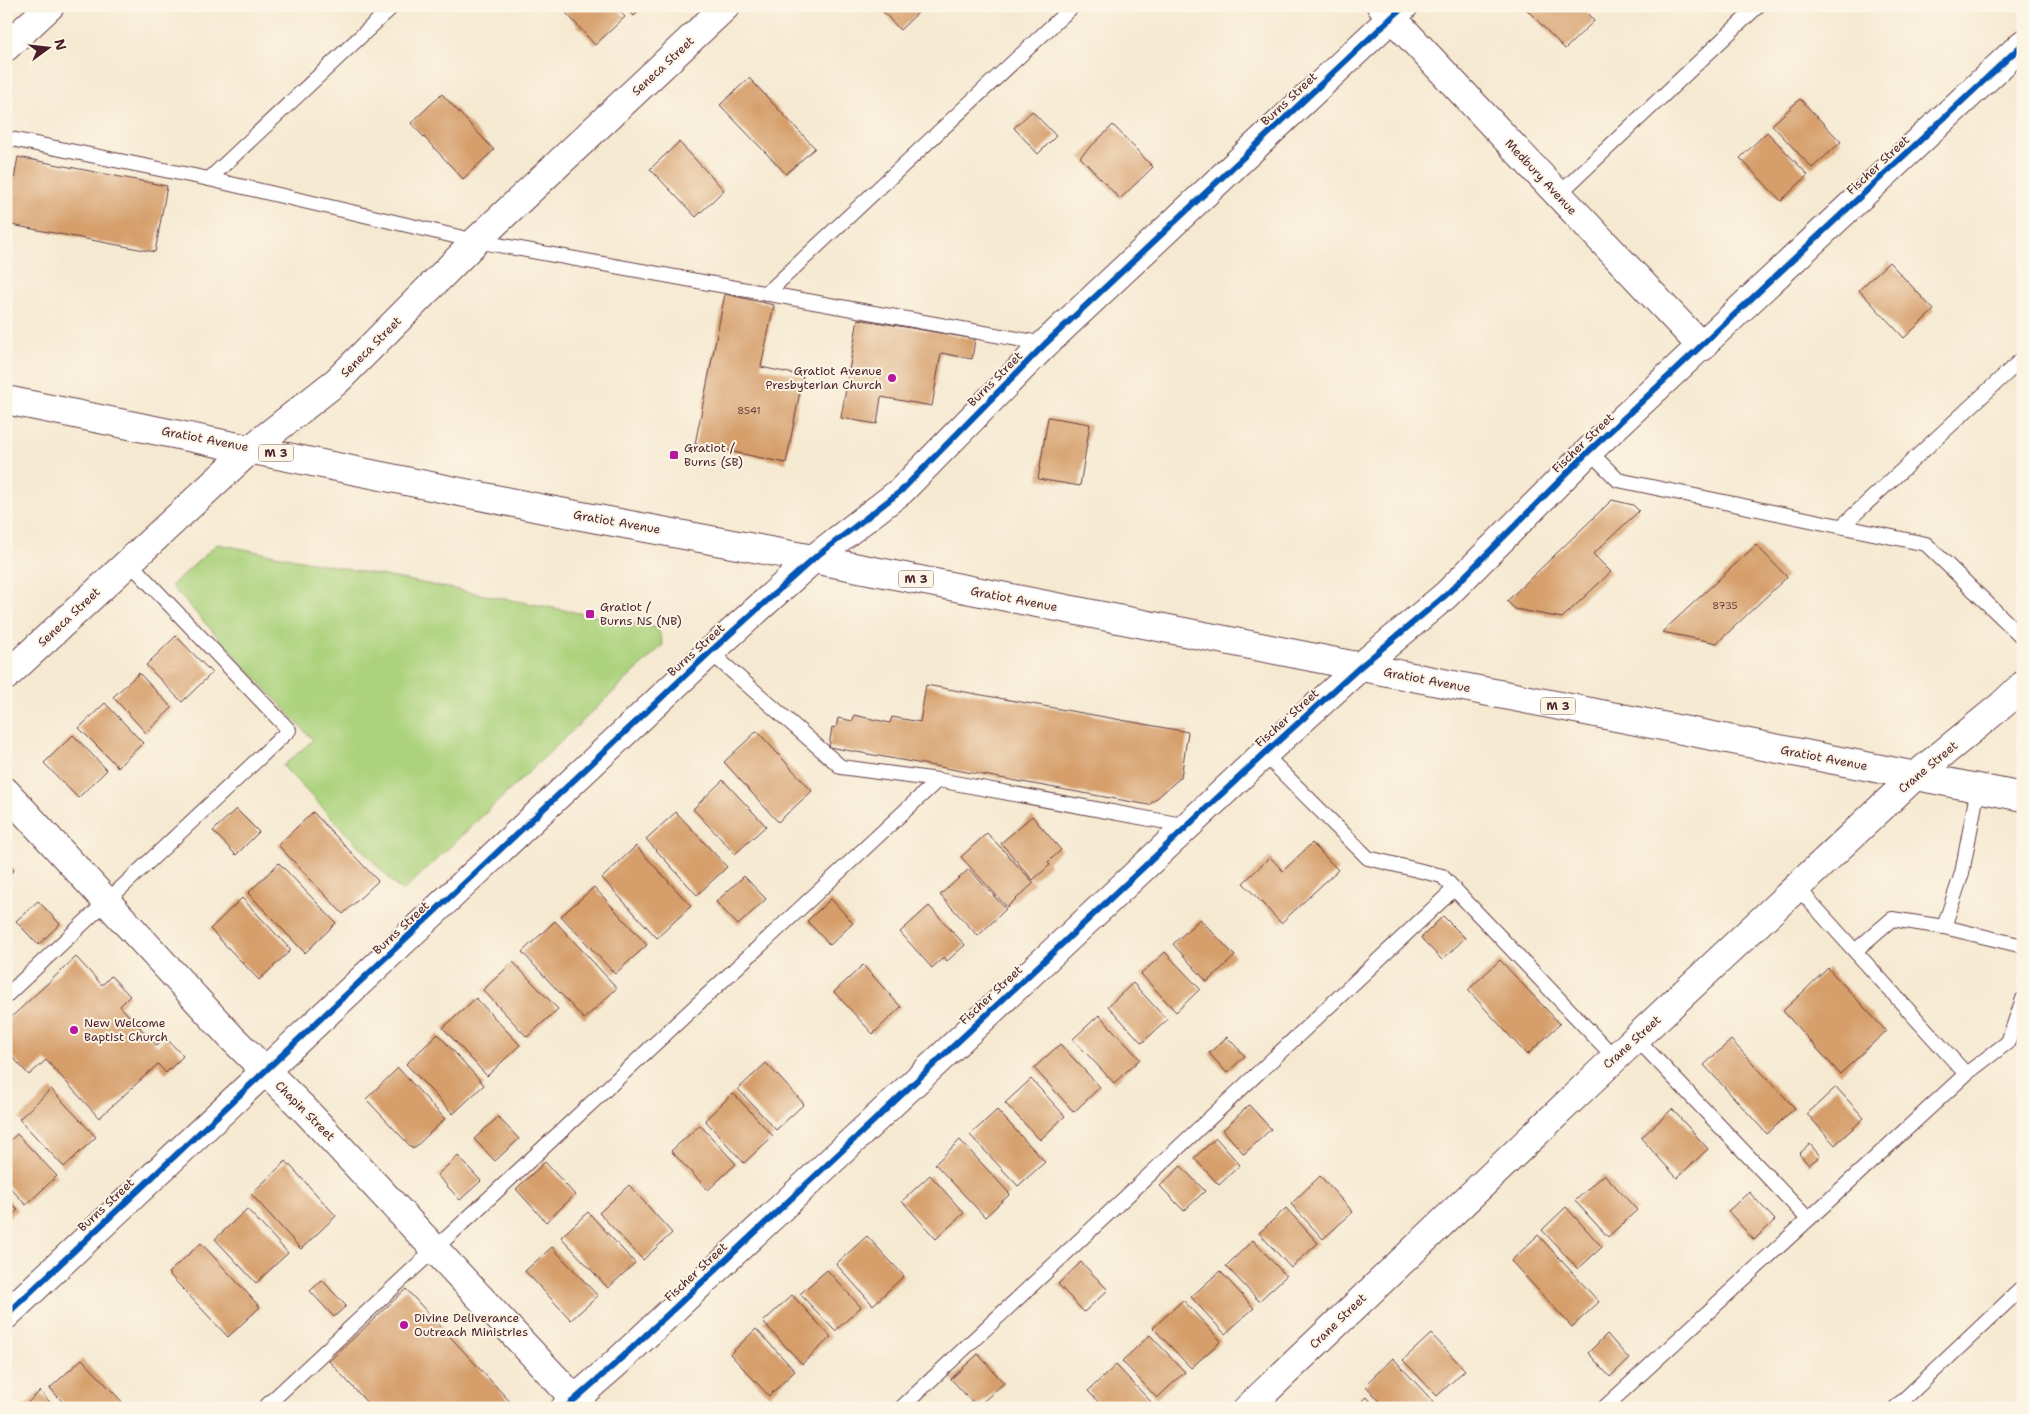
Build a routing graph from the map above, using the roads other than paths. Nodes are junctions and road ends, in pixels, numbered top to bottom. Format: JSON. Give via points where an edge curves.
{"nodes":[{"id":1,"x":50,"y":6,"type":"edge"},
{"id":2,"x":393,"y":6,"type":"edge"},
{"id":3,"x":726,"y":6,"type":"edge"},
{"id":4,"x":1073,"y":6,"type":"edge"},
{"id":5,"x":1758,"y":6,"type":"edge"},
{"id":6,"x":1392,"y":10,"type":"edge"},
{"id":7,"x":2023,"y":44,"type":"edge"},
{"id":8,"x":6,"y":48,"type":"edge"},
{"id":9,"x":6,"y":138,"type":"edge"},
{"id":10,"x":209,"y":179,"type":"junction"},
{"id":11,"x":1558,"y":194,"type":"junction"},
{"id":12,"x":476,"y":241,"type":"junction"},
{"id":13,"x":766,"y":294,"type":"junction"},
{"id":14,"x":1045,"y":344,"type":"junction"},
{"id":15,"x":1702,"y":347,"type":"junction"},
{"id":16,"x":2023,"y":358,"type":"edge"},
{"id":17,"x":6,"y":400,"type":"edge"},
{"id":18,"x":252,"y":448,"type":"junction"},
{"id":19,"x":1589,"y":451,"type":"junction"},
{"id":20,"x":1842,"y":526,"type":"junction"},
{"id":21,"x":812,"y":559,"type":"junction"},
{"id":22,"x":128,"y":561,"type":"junction"},
{"id":23,"x":2023,"y":638,"type":"edge"},
{"id":24,"x":710,"y":652,"type":"junction"},
{"id":25,"x":1360,"y":666,"type":"junction"},
{"id":26,"x":6,"y":676,"type":"edge"},
{"id":27,"x":2023,"y":685,"type":"edge"},
{"id":28,"x":1264,"y":754,"type":"junction"},
{"id":29,"x":1915,"y":776,"type":"junction"},
{"id":30,"x":938,"y":780,"type":"junction"},
{"id":31,"x":1978,"y":788,"type":"junction"},
{"id":32,"x":6,"y":792,"type":"edge"},
{"id":33,"x":2023,"y":797,"type":"edge"},
{"id":34,"x":1188,"y":826,"type":"junction"},
{"id":35,"x":1797,"y":887,"type":"junction"},
{"id":36,"x":1454,"y":889,"type":"junction"},
{"id":37,"x":106,"y":902,"type":"junction"},
{"id":38,"x":1944,"y":927,"type":"junction"},
{"id":39,"x":2023,"y":946,"type":"edge"},
{"id":40,"x":1855,"y":951,"type":"junction"},
{"id":41,"x":6,"y":996,"type":"edge"},
{"id":42,"x":2023,"y":999,"type":"edge"},
{"id":43,"x":1636,"y":1039,"type":"junction"},
{"id":44,"x":1615,"y":1058,"type":"junction"},
{"id":45,"x":265,"y":1072,"type":"junction"},
{"id":46,"x":1966,"y":1074,"type":"junction"},
{"id":47,"x":1808,"y":1219,"type":"junction"},
{"id":48,"x":434,"y":1248,"type":"junction"},
{"id":49,"x":2023,"y":1288,"type":"edge"},
{"id":50,"x":6,"y":1315,"type":"edge"},
{"id":51,"x":574,"y":1405,"type":"edge"},
{"id":52,"x":264,"y":1408,"type":"edge"},
{"id":53,"x":901,"y":1408,"type":"edge"},
{"id":54,"x":1248,"y":1408,"type":"edge"},
{"id":55,"x":1604,"y":1408,"type":"edge"},
{"id":56,"x":1895,"y":1408,"type":"edge"}],
"edges":[{"from":1,"to":8,"type":"street"},
{"from":2,"to":10,"type":"lane"},
{"from":3,"to":12,"type":"street","name":"Seneca Street"},
{"from":4,"to":13,"type":"lane"},
{"from":5,"to":11,"type":"lane"},
{"from":6,"to":11,"type":"street","name":"Medbury Avenue"},
{"from":6,"to":14,"type":"street","name":"Burns Street"},
{"from":7,"to":15,"type":"street","name":"Fischer Street"},
{"from":9,"to":10,"type":"lane"},
{"from":10,"to":12,"type":"lane"},
{"from":11,"to":15,"type":"street","name":"Medbury Avenue"},
{"from":12,"to":13,"type":"lane"},
{"from":12,"to":18,"type":"street","name":"Seneca Street","via":[[337,382]]},
{"from":13,"to":14,"type":"lane"},
{"from":14,"to":21,"type":"street","name":"Burns Street","via":[[901,491]]},
{"from":15,"to":19,"type":"street","name":"Fischer Street"},
{"from":16,"to":20,"type":"lane"},
{"from":17,"to":18,"type":"street","name":"Gratiot Avenue","number":"M 3"},
{"from":18,"to":21,"type":"street","name":"Gratiot Avenue","number":"M 3","via":[[544,509]]},
{"from":18,"to":22,"type":"street","name":"Seneca Street"},
{"from":19,"to":20,"type":"lane","via":[[1618,480]]},
{"from":19,"to":25,"type":"street","name":"Fischer Street","via":[[1446,595]]},
{"from":20,"to":23,"type":"lane","via":[[1926,544]]},
{"from":21,"to":24,"type":"street","name":"Burns Street"},
{"from":21,"to":25,"type":"street","name":"Gratiot Avenue","number":"M 3"},
{"from":22,"to":26,"type":"street","name":"Seneca Street"},
{"from":22,"to":37,"type":"lane","via":[[289,730]]},
{"from":24,"to":30,"type":"lane","via":[[841,767]]},
{"from":24,"to":45,"type":"street","name":"Burns Street"},
{"from":25,"to":28,"type":"street","name":"Fischer Street"},
{"from":25,"to":29,"type":"street","name":"Gratiot Avenue","number":"M 3"},
{"from":27,"to":29,"type":"street","name":"Crane Street"},
{"from":28,"to":34,"type":"street","name":"Fischer Street"},
{"from":28,"to":36,"type":"lane","via":[[1368,858],[1442,876]]},
{"from":29,"to":31,"type":"street","name":"Gratiot Avenue","number":"M 3"},
{"from":29,"to":35,"type":"street","name":"Crane Street"},
{"from":30,"to":34,"type":"lane"},
{"from":30,"to":48,"type":"lane"},
{"from":31,"to":33,"type":"street","name":"Gratiot Avenue","number":"M 3"},
{"from":31,"to":38,"type":"lane","via":[[1962,873]]},
{"from":32,"to":37,"type":"street","name":"Chapin Street"},
{"from":34,"to":51,"type":"street","name":"Fischer Street"},
{"from":35,"to":40,"type":"lane"},
{"from":35,"to":43,"type":"street","name":"Crane Street"},
{"from":36,"to":44,"type":"lane"},
{"from":36,"to":53,"type":"lane"},
{"from":37,"to":41,"type":"lane"},
{"from":37,"to":45,"type":"street","name":"Chapin Street"},
{"from":38,"to":39,"type":"lane"},
{"from":38,"to":40,"type":"lane","via":[[1892,919]]},
{"from":40,"to":46,"type":"lane"},
{"from":42,"to":46,"type":"lane","via":[[2008,1042]]},
{"from":43,"to":44,"type":"street","name":"Crane Street"},
{"from":43,"to":47,"type":"lane"},
{"from":44,"to":54,"type":"street","name":"Crane Street"},
{"from":45,"to":48,"type":"street","name":"Chapin Street"},
{"from":45,"to":50,"type":"street","name":"Burns Street"},
{"from":46,"to":47,"type":"lane"},
{"from":47,"to":55,"type":"lane"},
{"from":48,"to":51,"type":"street","name":"Chapin Street"},
{"from":48,"to":52,"type":"lane"},
{"from":49,"to":56,"type":"lane"}]}
